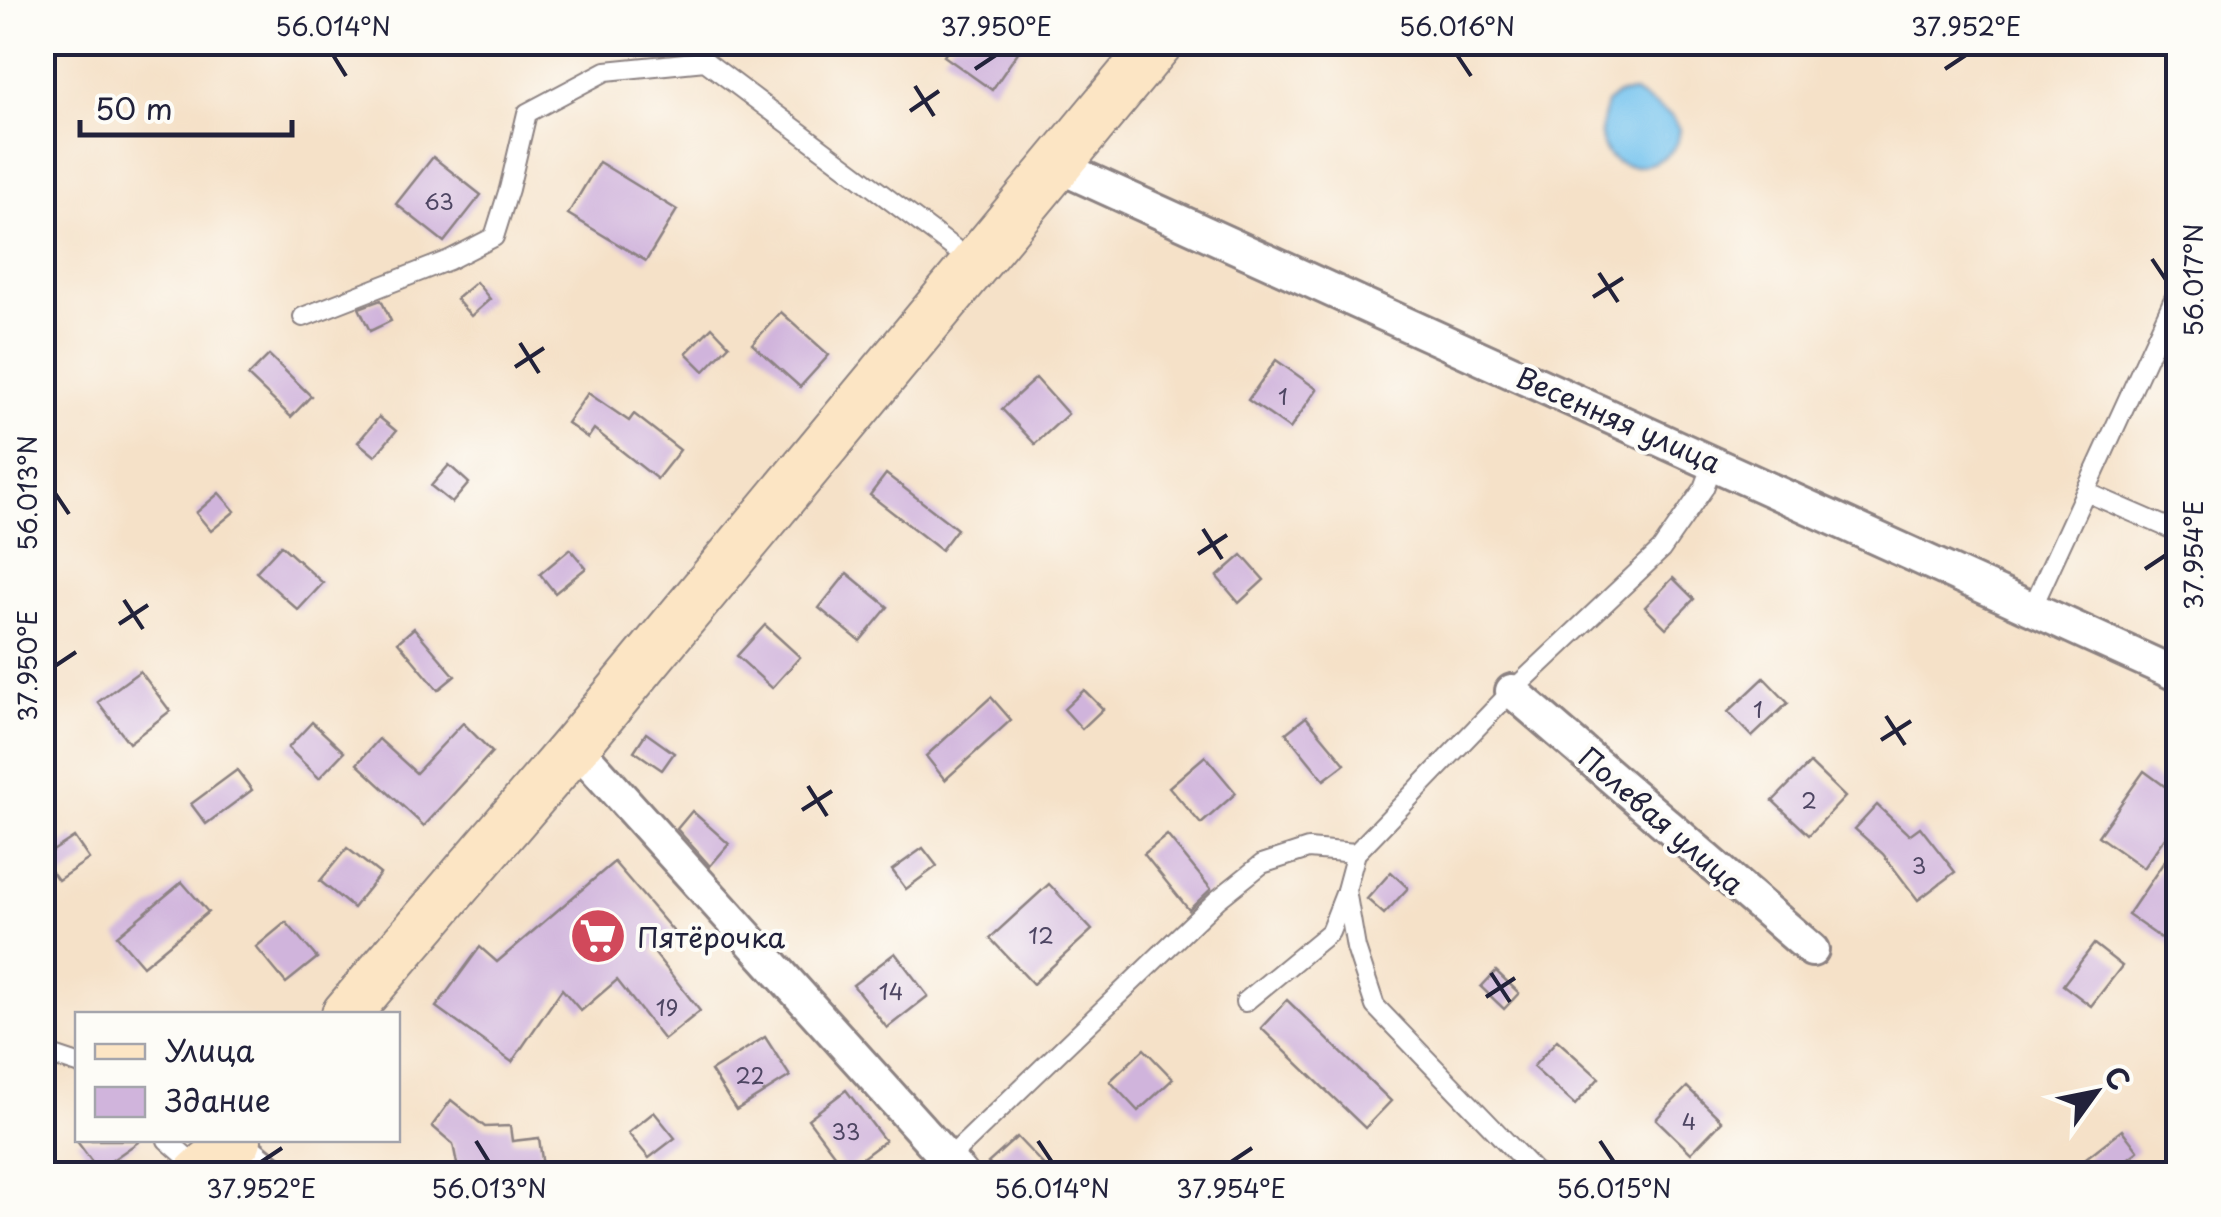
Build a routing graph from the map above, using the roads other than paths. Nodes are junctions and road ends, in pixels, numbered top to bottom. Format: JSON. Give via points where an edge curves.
{"nodes":[{"id":1,"x":1159,"y":42,"type":"edge"},
{"id":2,"x":1058,"y":166,"type":"junction"},
{"id":3,"x":975,"y":264,"type":"junction"},
{"id":4,"x":2178,"y":290,"type":"edge"},
{"id":5,"x":303,"y":317,"type":"dead end"},
{"id":6,"x":1714,"y":462,"type":"junction"},
{"id":7,"x":2086,"y":492,"type":"junction"},
{"id":8,"x":2178,"y":532,"type":"edge"},
{"id":9,"x":2032,"y":608,"type":"junction"},
{"id":10,"x":2178,"y":675,"type":"edge"},
{"id":11,"x":1512,"y":690,"type":"junction"},
{"id":12,"x":575,"y":746,"type":"junction"},
{"id":13,"x":1356,"y":853,"type":"junction"},
{"id":14,"x":1346,"y":890,"type":"junction"},
{"id":15,"x":1812,"y":950,"type":"dead end"},
{"id":16,"x":1245,"y":1002,"type":"dead end"},
{"id":17,"x":348,"y":1012,"type":"edge"},
{"id":18,"x":42,"y":1052,"type":"edge"},
{"id":19,"x":75,"y":1063,"type":"edge"},
{"id":20,"x":173,"y":1142,"type":"edge"},
{"id":21,"x":218,"y":1157,"type":"edge"},
{"id":22,"x":955,"y":1166,"type":"edge"},
{"id":23,"x":273,"y":1174,"type":"edge"},
{"id":24,"x":1537,"y":1174,"type":"edge"}],
"edges":[{"from":1,"to":2,"type":"street"},
{"from":2,"to":3,"type":"street"},
{"from":2,"to":6,"type":"street","name":"Весенняя улица"},
{"from":3,"to":5,"type":"lane","via":[[705,61],[606,71],[527,113],[494,237]]},
{"from":3,"to":12,"type":"street"},
{"from":4,"to":7,"type":"lane"},
{"from":6,"to":9,"type":"street","name":"Весенняя улица"},
{"from":6,"to":11,"type":"lane","via":[[1661,550]]},
{"from":7,"to":8,"type":"lane"},
{"from":7,"to":9,"type":"lane"},
{"from":9,"to":10,"type":"street","name":"Весенняя улица"},
{"from":11,"to":13,"type":"lane"},
{"from":11,"to":15,"type":"street","name":"Полевая улица"},
{"from":12,"to":17,"type":"street"},
{"from":12,"to":22,"type":"street"},
{"from":13,"to":14,"type":"lane"},
{"from":13,"to":22,"type":"lane","via":[[1308,848],[1262,864],[1217,900]]},
{"from":14,"to":16,"type":"lane","via":[[1330,932]]},
{"from":14,"to":24,"type":"lane","via":[[1375,1006]]},
{"from":18,"to":19,"type":"lane"},
{"from":20,"to":21,"type":"lane"},
{"from":21,"to":23,"type":"street"}]}
